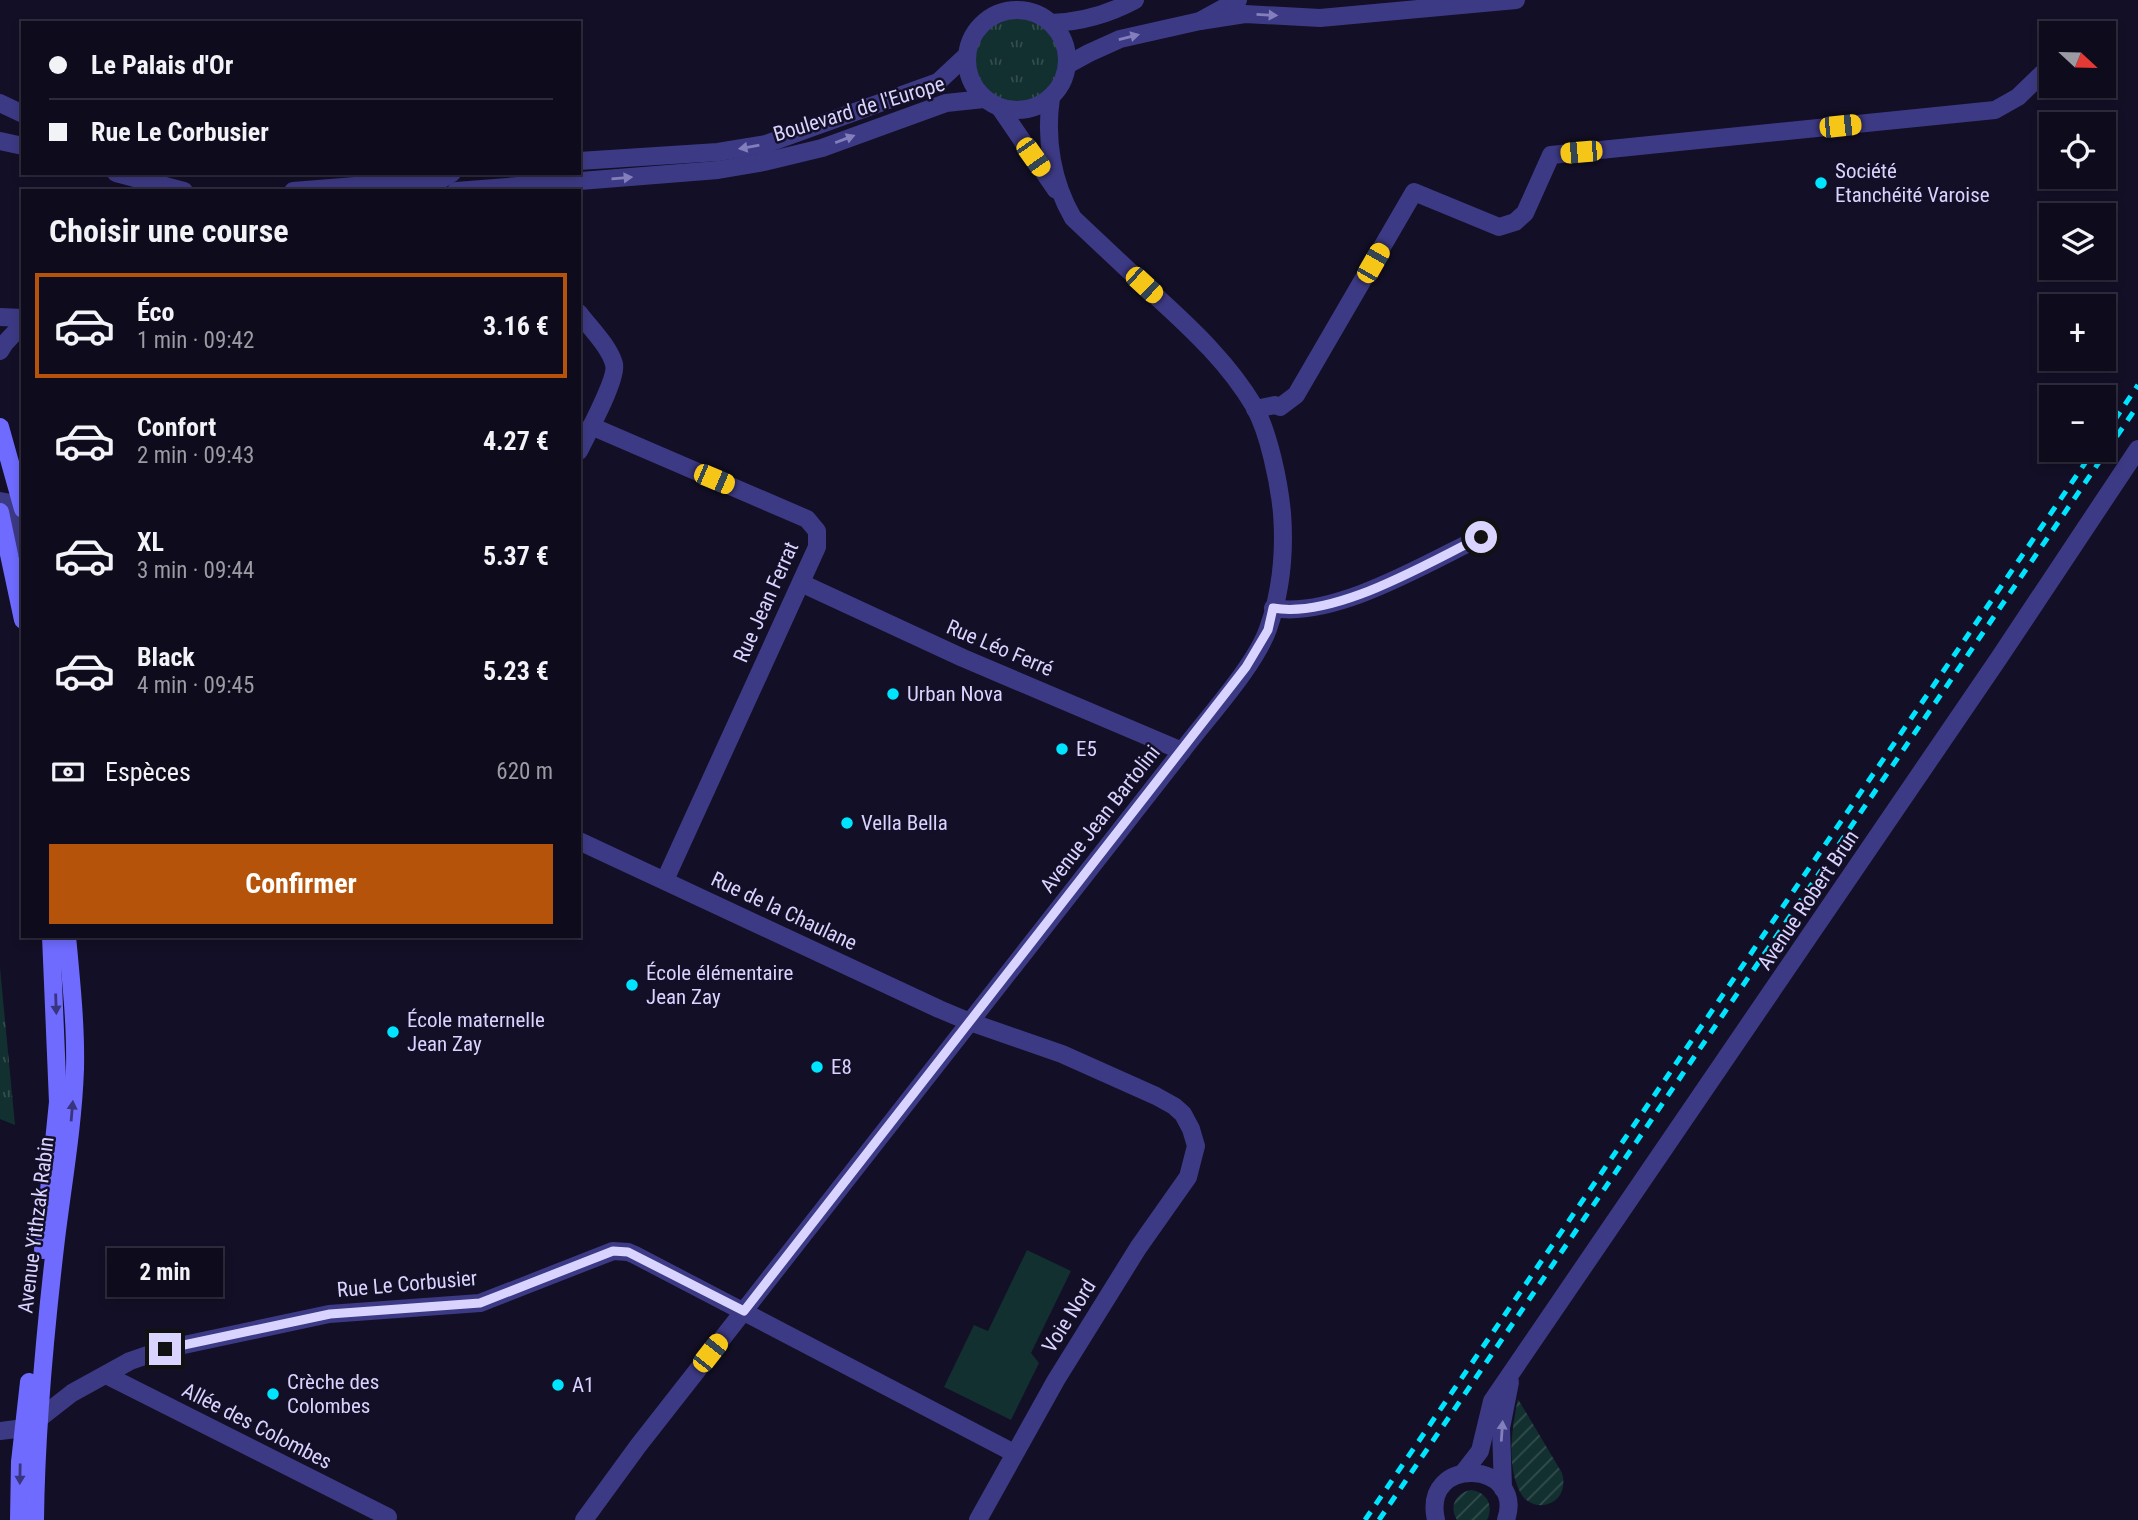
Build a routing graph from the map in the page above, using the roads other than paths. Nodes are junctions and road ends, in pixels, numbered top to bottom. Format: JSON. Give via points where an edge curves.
{"nodes":[{"id":1,"x":1135,"y":0,"type":"edge"},
{"id":2,"x":1238,"y":0,"type":"edge"},
{"id":3,"x":1516,"y":0,"type":"edge"},
{"id":4,"x":1024,"y":5,"type":"edge"},
{"id":5,"x":1200,"y":21,"type":"junction"},
{"id":6,"x":1051,"y":23,"type":"junction"},
{"id":7,"x":967,"y":55,"type":"junction"},
{"id":8,"x":1067,"y":65,"type":"junction"},
{"id":9,"x":2039,"y":77,"type":"edge"},
{"id":10,"x":1051,"y":98,"type":"junction"},
{"id":11,"x":0,"y":103,"type":"edge"},
{"id":12,"x":992,"y":104,"type":"junction"},
{"id":13,"x":21,"y":113,"type":"edge"},
{"id":14,"x":0,"y":141,"type":"edge"},
{"id":15,"x":21,"y":146,"type":"edge"},
{"id":16,"x":581,"y":161,"type":"edge"},
{"id":17,"x":124,"y":175,"type":"edge"},
{"id":18,"x":449,"y":175,"type":"edge"},
{"id":19,"x":499,"y":184,"type":"edge"},
{"id":20,"x":176,"y":189,"type":"edge"},
{"id":21,"x":318,"y":189,"type":"edge"},
{"id":22,"x":468,"y":189,"type":"edge"},
{"id":23,"x":1060,"y":196,"type":"junction"},
{"id":24,"x":581,"y":316,"type":"edge"},
{"id":25,"x":0,"y":317,"type":"edge"},
{"id":26,"x":21,"y":318,"type":"edge"},
{"id":27,"x":21,"y":326,"type":"edge"},
{"id":28,"x":0,"y":351,"type":"edge"},
{"id":29,"x":1255,"y":408,"type":"junction"},
{"id":30,"x":591,"y":426,"type":"junction"},
{"id":31,"x":0,"y":427,"type":"edge"},
{"id":32,"x":581,"y":447,"type":"edge"},
{"id":33,"x":2138,"y":449,"type":"edge"},
{"id":34,"x":12,"y":477,"type":"junction"},
{"id":35,"x":0,"y":500,"type":"edge"},
{"id":36,"x":21,"y":503,"type":"edge"},
{"id":37,"x":0,"y":512,"type":"edge"},
{"id":38,"x":1481,"y":537,"type":"dead end"},
{"id":39,"x":21,"y":538,"type":"edge"},
{"id":40,"x":801,"y":583,"type":"junction"},
{"id":41,"x":1273,"y":608,"type":"junction"},
{"id":42,"x":21,"y":612,"type":"edge"},
{"id":43,"x":1182,"y":751,"type":"junction"},
{"id":44,"x":581,"y":842,"type":"edge"},
{"id":45,"x":665,"y":880,"type":"junction"},
{"id":46,"x":51,"y":938,"type":"edge"},
{"id":47,"x":67,"y":938,"type":"edge"},
{"id":48,"x":970,"y":1022,"type":"junction"},
{"id":49,"x":1194,"y":1138,"type":"joint"},
{"id":50,"x":744,"y":1311,"type":"junction"},
{"id":51,"x":1511,"y":1373,"type":"junction"},
{"id":52,"x":106,"y":1375,"type":"junction"},
{"id":53,"x":30,"y":1424,"type":"junction"},
{"id":54,"x":0,"y":1430,"type":"edge"},
{"id":55,"x":1014,"y":1452,"type":"junction"},
{"id":56,"x":1463,"y":1473,"type":"junction"},
{"id":57,"x":1503,"y":1489,"type":"junction"},
{"id":58,"x":1432,"y":1516,"type":"edge"},
{"id":59,"x":388,"y":1517,"type":"dead end"},
{"id":60,"x":19,"y":1520,"type":"edge"},
{"id":61,"x":35,"y":1520,"type":"edge"},
{"id":62,"x":584,"y":1520,"type":"edge"},
{"id":63,"x":978,"y":1520,"type":"edge"},
{"id":64,"x":1506,"y":1520,"type":"edge"}],
"edges":[{"from":1,"to":6,"type":"street","via":[[1105,13]]},
{"from":2,"to":5,"type":"street"},
{"from":5,"to":3,"type":"street","one_way":true,"via":[[1245,14],[1320,18]]},
{"from":4,"to":6,"type":"street"},
{"from":4,"to":7,"type":"street","via":[[984,22]]},
{"from":8,"to":5,"type":"street","one_way":true,"via":[[1120,39]]},
{"from":6,"to":8,"type":"street","via":[[1064,42]]},
{"from":7,"to":12,"type":"street","via":[[970,79]]},
{"from":7,"to":16,"type":"street","name":"Boulevard de l'Europe","one_way":true,"via":[[938,82],[766,144],[718,152]]},
{"from":8,"to":10,"type":"street","via":[[1065,78]]},
{"from":9,"to":29,"type":"street","via":[[2018,97],[1995,110],[1551,155],[1524,213],[1499,227],[1414,191],[1296,395],[1280,407]]},
{"from":10,"to":12,"type":"street","via":[[1027,110]]},
{"from":10,"to":23,"type":"street","name":"Avenue Jean Bartolini","via":[[1047,132]]},
{"from":11,"to":13,"type":"street"},
{"from":19,"to":12,"type":"street","name":"Boulevard de l'Europe","one_way":true,"via":[[718,170],[821,148],[946,103]]},
{"from":12,"to":23,"type":"street"},
{"from":14,"to":15,"type":"street"},
{"from":17,"to":20,"type":"street"},
{"from":18,"to":21,"type":"street"},
{"from":19,"to":22,"type":"street","name":"Boulevard de l'Europe"},
{"from":23,"to":29,"type":"street","name":"Avenue Jean Bartolini","via":[[1073,218],[1232,373]]},
{"from":24,"to":30,"type":"street","via":[[615,367]]},
{"from":25,"to":26,"type":"street"},
{"from":27,"to":28,"type":"street"},
{"from":29,"to":41,"type":"street","name":"Avenue Jean Bartolini","via":[[1280,493],[1281,577]]},
{"from":30,"to":32,"type":"street"},
{"from":30,"to":40,"type":"street","name":"Rue Jean Ferrat","via":[[807,519],[817,531],[817,547]]},
{"from":31,"to":34,"type":"main road"},
{"from":33,"to":51,"type":"street","name":"Avenue Robert Brun"},
{"from":34,"to":35,"type":"street"},
{"from":34,"to":36,"type":"main road"},
{"from":35,"to":39,"type":"street","via":[[15,509]]},
{"from":37,"to":42,"type":"main road"},
{"from":38,"to":41,"type":"street","via":[[1351,599],[1287,610]]},
{"from":40,"to":43,"type":"street","name":"Rue Léo Ferré"},
{"from":40,"to":45,"type":"street","name":"Rue Jean Ferrat"},
{"from":41,"to":43,"type":"street","name":"Avenue Jean Bartolini","via":[[1268,630],[1246,667]]},
{"from":43,"to":48,"type":"street","name":"Avenue Jean Bartolini"},
{"from":44,"to":45,"type":"street","name":"Rue de la Chaulane"},
{"from":45,"to":48,"type":"street","name":"Rue de la Chaulane"},
{"from":46,"to":53,"type":"main road","name":"Avenue Yithzak Rabin","one_way":true,"via":[[58,1102]]},
{"from":53,"to":47,"type":"main road","name":"Avenue Yithzak Rabin","one_way":true,"via":[[72,1110],[74,1027]]},
{"from":48,"to":49,"type":"street","name":"Rue de la Chaulane","via":[[1062,1054],[1174,1106]]},
{"from":48,"to":50,"type":"street","name":"Avenue Jean Bartolini"},
{"from":49,"to":55,"type":"street","name":"Voie Nord","via":[[1195,1155],[1188,1177],[1105,1300]]},
{"from":50,"to":52,"type":"street","name":"Rue Le Corbusier","via":[[628,1252],[613,1251],[480,1303],[330,1314],[165,1349]]},
{"from":50,"to":55,"type":"street","name":"Rue Le Corbusier"},
{"from":50,"to":62,"type":"street","name":"Avenue Jean Bartolini"},
{"from":51,"to":56,"type":"street","name":"Avenue Robert Brun","via":[[1492,1401],[1480,1451]]},
{"from":57,"to":51,"type":"street","name":"Avenue Robert Brun","one_way":true,"via":[[1502,1428]]},
{"from":52,"to":53,"type":"street","name":"Rue Le Corbusier"},
{"from":52,"to":59,"type":"street","name":"Allée des Colombes"},
{"from":53,"to":54,"type":"street"},
{"from":53,"to":60,"type":"main road","name":"Avenue Yithzak Rabin","one_way":true,"via":[[20,1462]]},
{"from":53,"to":61,"type":"main road","name":"Avenue Yithzak Rabin"},
{"from":55,"to":63,"type":"street","name":"Voie Nord"},
{"from":56,"to":57,"type":"street","via":[[1486,1474]]},
{"from":56,"to":58,"type":"street","name":"Avenue Robert Brun","via":[[1443,1485]]},
{"from":57,"to":64,"type":"street","name":"Avenue Robert Brun"}]}
